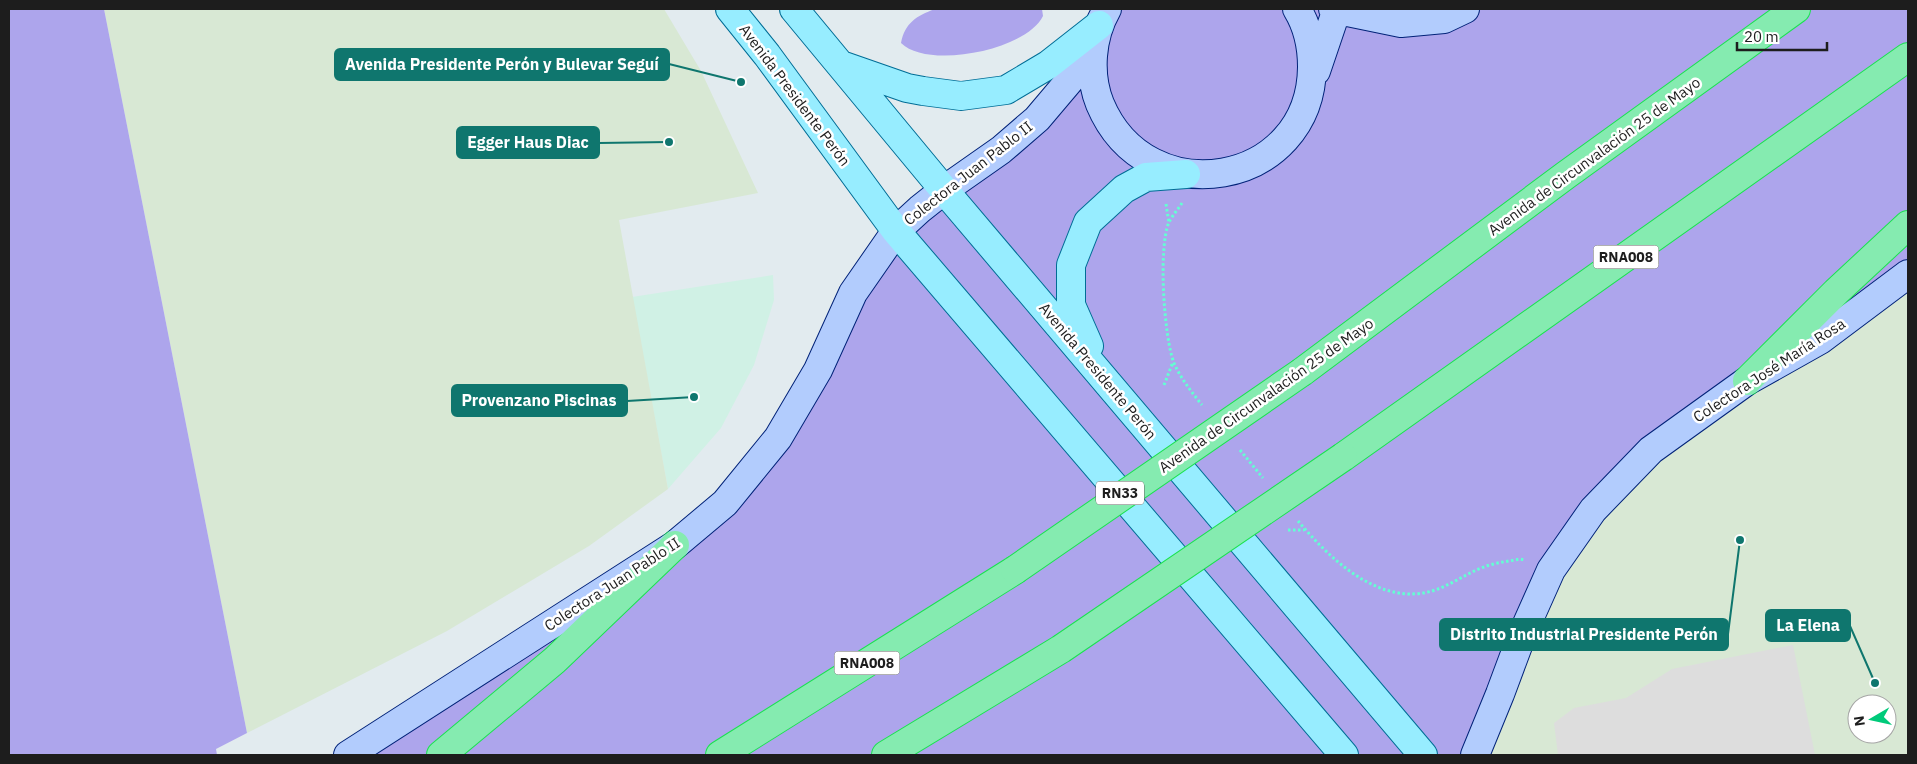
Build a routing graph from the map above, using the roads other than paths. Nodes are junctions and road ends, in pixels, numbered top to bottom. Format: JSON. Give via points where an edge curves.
{"nodes":[{"id":1,"x":730,"y":9,"type":"edge"},
{"id":2,"x":794,"y":9,"type":"edge"},
{"id":3,"x":1297,"y":9,"type":"edge"},
{"id":4,"x":1336,"y":9,"type":"edge"},
{"id":5,"x":1465,"y":9,"type":"edge"},
{"id":6,"x":1796,"y":9,"type":"edge"},
{"id":7,"x":1100,"y":26,"type":"edge"},
{"id":8,"x":1908,"y":57,"type":"edge"},
{"id":9,"x":841,"y":65,"type":"junction"},
{"id":10,"x":1312,"y":82,"type":"junction"},
{"id":11,"x":1186,"y":174,"type":"junction"},
{"id":12,"x":944,"y":190,"type":"junction"},
{"id":13,"x":1908,"y":225,"type":"edge"},
{"id":14,"x":896,"y":231,"type":"junction"},
{"id":15,"x":1908,"y":274,"type":"edge"},
{"id":16,"x":1100,"y":373,"type":"junction"},
{"id":17,"x":1747,"y":381,"type":"junction"},
{"id":18,"x":675,"y":546,"type":"junction"},
{"id":19,"x":348,"y":755,"type":"edge"},
{"id":20,"x":441,"y":755,"type":"edge"},
{"id":21,"x":720,"y":755,"type":"edge"},
{"id":22,"x":886,"y":755,"type":"edge"},
{"id":23,"x":1344,"y":755,"type":"edge"},
{"id":24,"x":1423,"y":755,"type":"edge"},
{"id":25,"x":1475,"y":755,"type":"edge"}],
"edges":[{"from":1,"to":14,"type":"main road","name":"Avenida Presidente Perón"},
{"from":2,"to":9,"type":"main road","name":"Avenida Presidente Perón"},
{"from":3,"to":10,"type":"main road","via":[[1305,22],[1312,52]]},
{"from":4,"to":5,"type":"main road","via":[[1401,24],[1444,19]]},
{"from":4,"to":10,"type":"main road"},
{"from":6,"to":21,"type":"highway","name":"Avenida de Circunvalación 25 de Mayo","number":"RNA008","bridge":true,"via":[[1302,372],[1015,570]]},
{"from":7,"to":9,"type":"main road","via":[[1048,65],[1006,90],[961,96],[923,91]]},
{"from":7,"to":11,"type":"main road","via":[[1092,71],[1106,119],[1140,156],[1162,168]]},
{"from":7,"to":12,"type":"main road","name":"Colectora Juan Pablo II","via":[[1070,80],[1037,119],[1001,150]]},
{"from":8,"to":22,"type":"highway","number":"RNA008","bridge":true,"via":[[1343,457],[1061,649]]},
{"from":9,"to":12,"type":"main road","name":"Avenida Presidente Perón"},
{"from":10,"to":11,"type":"main road","via":[[1304,110],[1289,134],[1268,154],[1243,168],[1215,175]]},
{"from":11,"to":16,"type":"main road","via":[[1146,177],[1124,189],[1088,222],[1071,266],[1071,305]]},
{"from":12,"to":14,"type":"main road","name":"Colectora Juan Pablo II"},
{"from":12,"to":16,"type":"main road","name":"Avenida Presidente Perón"},
{"from":13,"to":17,"type":"highway"},
{"from":14,"to":18,"type":"main road","name":"Colectora Juan Pablo II","via":[[853,293],[818,370],[778,438],[724,502]]},
{"from":14,"to":23,"type":"main road","name":"Avenida Presidente Perón","number":"RN33"},
{"from":15,"to":17,"type":"main road","name":"Colectora José María Rosa","via":[[1820,340]]},
{"from":16,"to":24,"type":"main road","name":"Avenida Presidente Perón"},
{"from":17,"to":25,"type":"main road","name":"Colectora José María Rosa","via":[[1651,450],[1593,510],[1551,570]]},
{"from":18,"to":19,"type":"main road","name":"Colectora Juan Pablo II"},
{"from":18,"to":20,"type":"highway","via":[[554,660]]}]}
